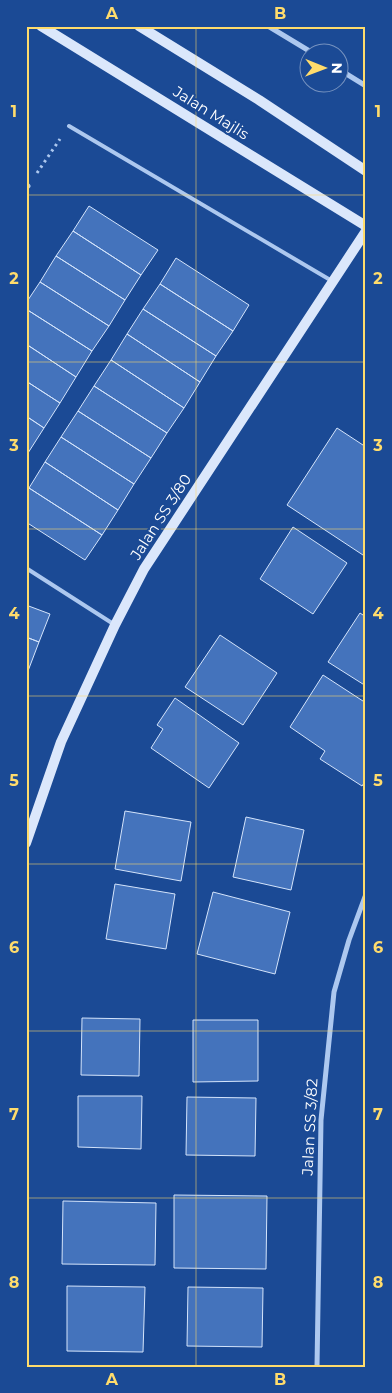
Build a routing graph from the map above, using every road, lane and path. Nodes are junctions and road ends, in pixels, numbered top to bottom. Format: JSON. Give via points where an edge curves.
{"nodes":[{"id":1,"x":41,"y":26,"type":"edge"},
{"id":2,"x":139,"y":26,"type":"edge"},
{"id":3,"x":268,"y":26,"type":"edge"},
{"id":4,"x":300,"y":45,"type":"edge"},
{"id":5,"x":350,"y":76,"type":"edge"},
{"id":6,"x":366,"y":86,"type":"edge"},
{"id":7,"x":69,"y":126,"type":"joint"},
{"id":8,"x":366,"y":171,"type":"edge"},
{"id":9,"x":27,"y":187,"type":"edge"},
{"id":10,"x":366,"y":226,"type":"edge"},
{"id":11,"x":366,"y":231,"type":"edge"},
{"id":12,"x":332,"y":281,"type":"junction"},
{"id":13,"x":26,"y":568,"type":"edge"},
{"id":14,"x":115,"y":625,"type":"junction"},
{"id":15,"x":26,"y":843,"type":"edge"},
{"id":16,"x":366,"y":894,"type":"edge"},
{"id":17,"x":316,"y":1367,"type":"edge"}],
"edges":[{"from":1,"to":10,"type":"street","name":"Jalan Majlis"},
{"from":2,"to":8,"type":"street","via":[[260,100]]},
{"from":3,"to":4,"type":"street"},
{"from":5,"to":6,"type":"street"},
{"from":7,"to":9,"type":"path"},
{"from":7,"to":12,"type":"lane"},
{"from":11,"to":12,"type":"street","name":"Jalan SS 3/80"},
{"from":12,"to":14,"type":"street","name":"Jalan SS 3/80","via":[[144,569]]},
{"from":13,"to":14,"type":"lane"},
{"from":14,"to":15,"type":"street","name":"Jalan SS 3/80","via":[[61,742]]},
{"from":16,"to":17,"type":"street","name":"Jalan SS 3/82","via":[[334,992],[321,1120]]}]}
